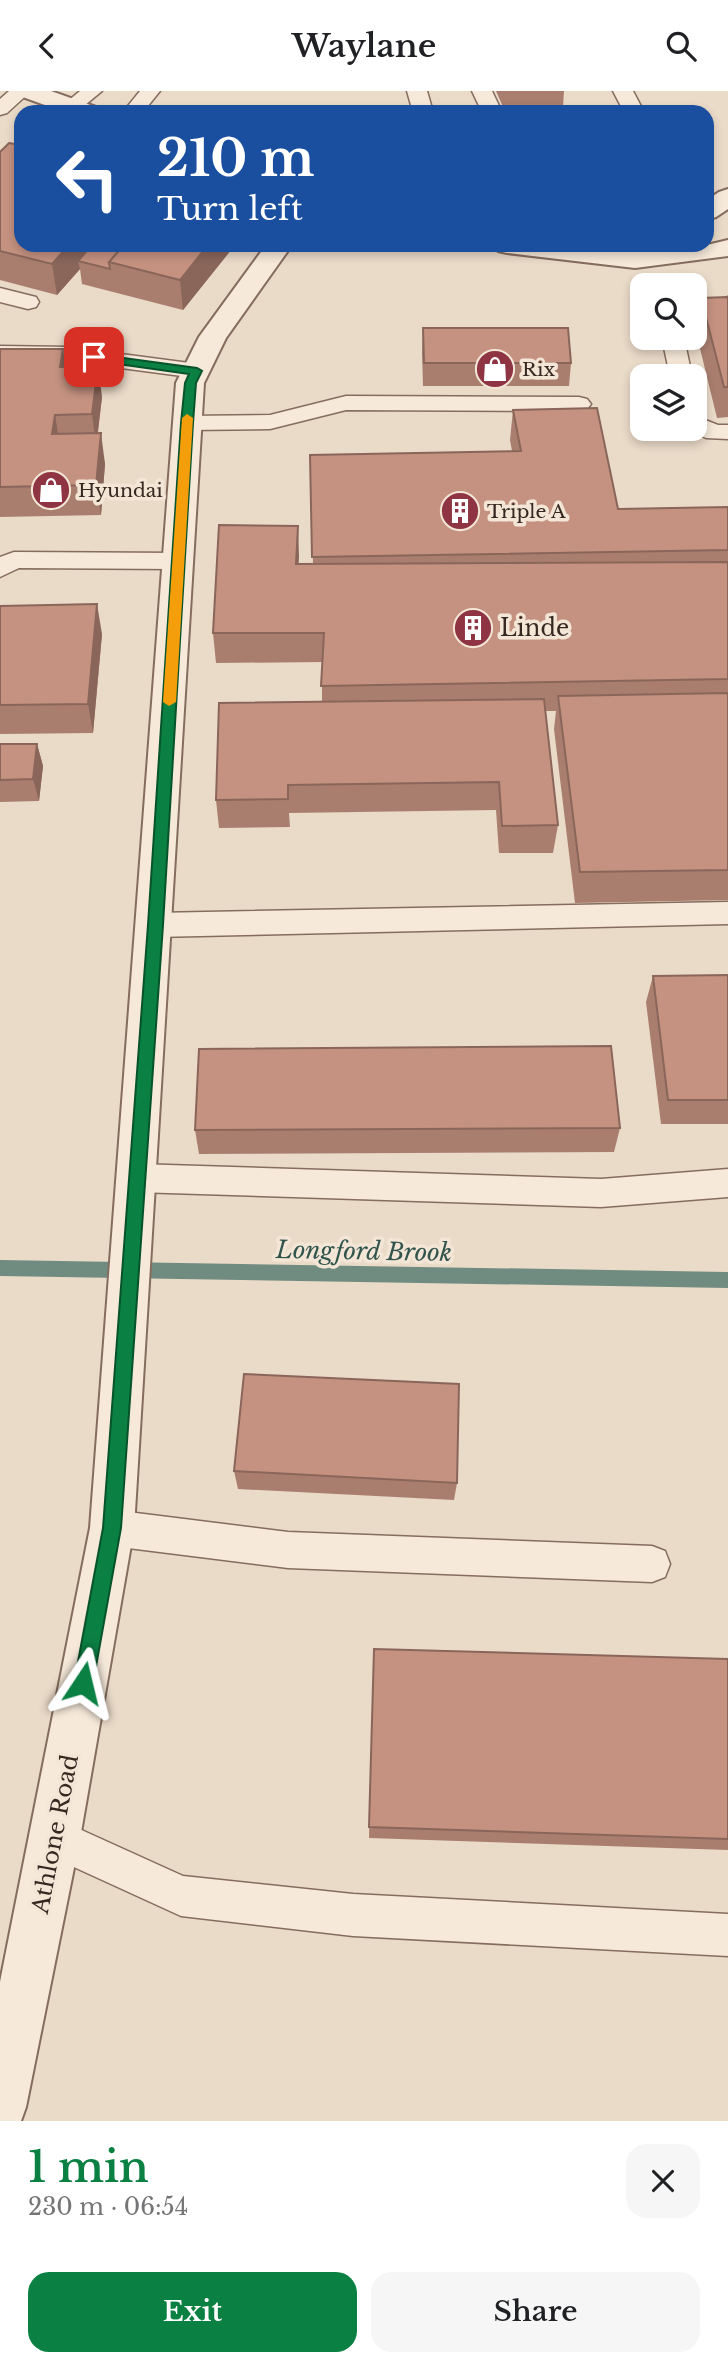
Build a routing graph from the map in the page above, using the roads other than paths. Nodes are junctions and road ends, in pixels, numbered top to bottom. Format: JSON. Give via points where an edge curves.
{"nodes":[{"id":1,"x":21,"y":91,"type":"edge"},
{"id":2,"x":28,"y":91,"type":"edge"},
{"id":3,"x":150,"y":91,"type":"edge"},
{"id":4,"x":68,"y":105,"type":"edge"},
{"id":5,"x":138,"y":105,"type":"edge"},
{"id":6,"x":0,"y":109,"type":"edge"},
{"id":7,"x":274,"y":252,"type":"edge"},
{"id":8,"x":565,"y":252,"type":"edge"},
{"id":9,"x":594,"y":252,"type":"edge"},
{"id":10,"x":726,"y":252,"type":"edge"},
{"id":11,"x":582,"y":254,"type":"junction"},
{"id":12,"x":0,"y":295,"type":"edge"},
{"id":13,"x":28,"y":302,"type":"dead end"},
{"id":14,"x":728,"y":304,"type":"edge"},
{"id":15,"x":707,"y":311,"type":"edge"},
{"id":16,"x":0,"y":353,"type":"edge"},
{"id":17,"x":197,"y":371,"type":"junction"},
{"id":18,"x":579,"y":404,"type":"dead end"},
{"id":19,"x":187,"y":423,"type":"junction"},
{"id":20,"x":707,"y":429,"type":"edge"},
{"id":21,"x":728,"y":432,"type":"edge"},
{"id":22,"x":178,"y":561,"type":"junction"},
{"id":23,"x":0,"y":568,"type":"edge"},
{"id":24,"x":728,"y":913,"type":"edge"},
{"id":25,"x":155,"y":925,"type":"junction"},
{"id":26,"x":728,"y":1183,"type":"edge"},
{"id":27,"x":135,"y":1195,"type":"junction"},
{"id":28,"x":112,"y":1528,"type":"junction"},
{"id":29,"x":652,"y":1564,"type":"dead end"},
{"id":30,"x":55,"y":1838,"type":"junction"},
{"id":31,"x":728,"y":1935,"type":"edge"},
{"id":32,"x":0,"y":2107,"type":"edge"}],
"edges":[{"from":1,"to":6,"type":"lane"},
{"from":2,"to":4,"type":"street"},
{"from":3,"to":5,"type":"lane"},
{"from":7,"to":17,"type":"street","name":"Athlone Road","via":[[213,337]]},
{"from":8,"to":11,"type":"street"},
{"from":9,"to":11,"type":"street"},
{"from":10,"to":11,"type":"street","via":[[635,260]]},
{"from":12,"to":13,"type":"lane"},
{"from":14,"to":15,"type":"lane"},
{"from":16,"to":17,"type":"lane","via":[[68,354]]},
{"from":17,"to":19,"type":"street","name":"Athlone Road","via":[[190,383]]},
{"from":18,"to":19,"type":"lane","via":[[346,403],[270,422]]},
{"from":19,"to":22,"type":"street","name":"Athlone Road"},
{"from":20,"to":21,"type":"lane"},
{"from":22,"to":23,"type":"lane","via":[[14,561]]},
{"from":22,"to":25,"type":"street","name":"Athlone Road"},
{"from":24,"to":25,"type":"lane"},
{"from":25,"to":27,"type":"street","name":"Athlone Road"},
{"from":26,"to":27,"type":"lane","via":[[601,1193]]},
{"from":27,"to":28,"type":"street","name":"Athlone Road"},
{"from":28,"to":29,"type":"lane","via":[[288,1550]]},
{"from":28,"to":30,"type":"street","name":"Athlone Road"},
{"from":30,"to":31,"type":"lane","via":[[181,1896],[353,1915]]},
{"from":30,"to":32,"type":"street","name":"Athlone Road"}]}
